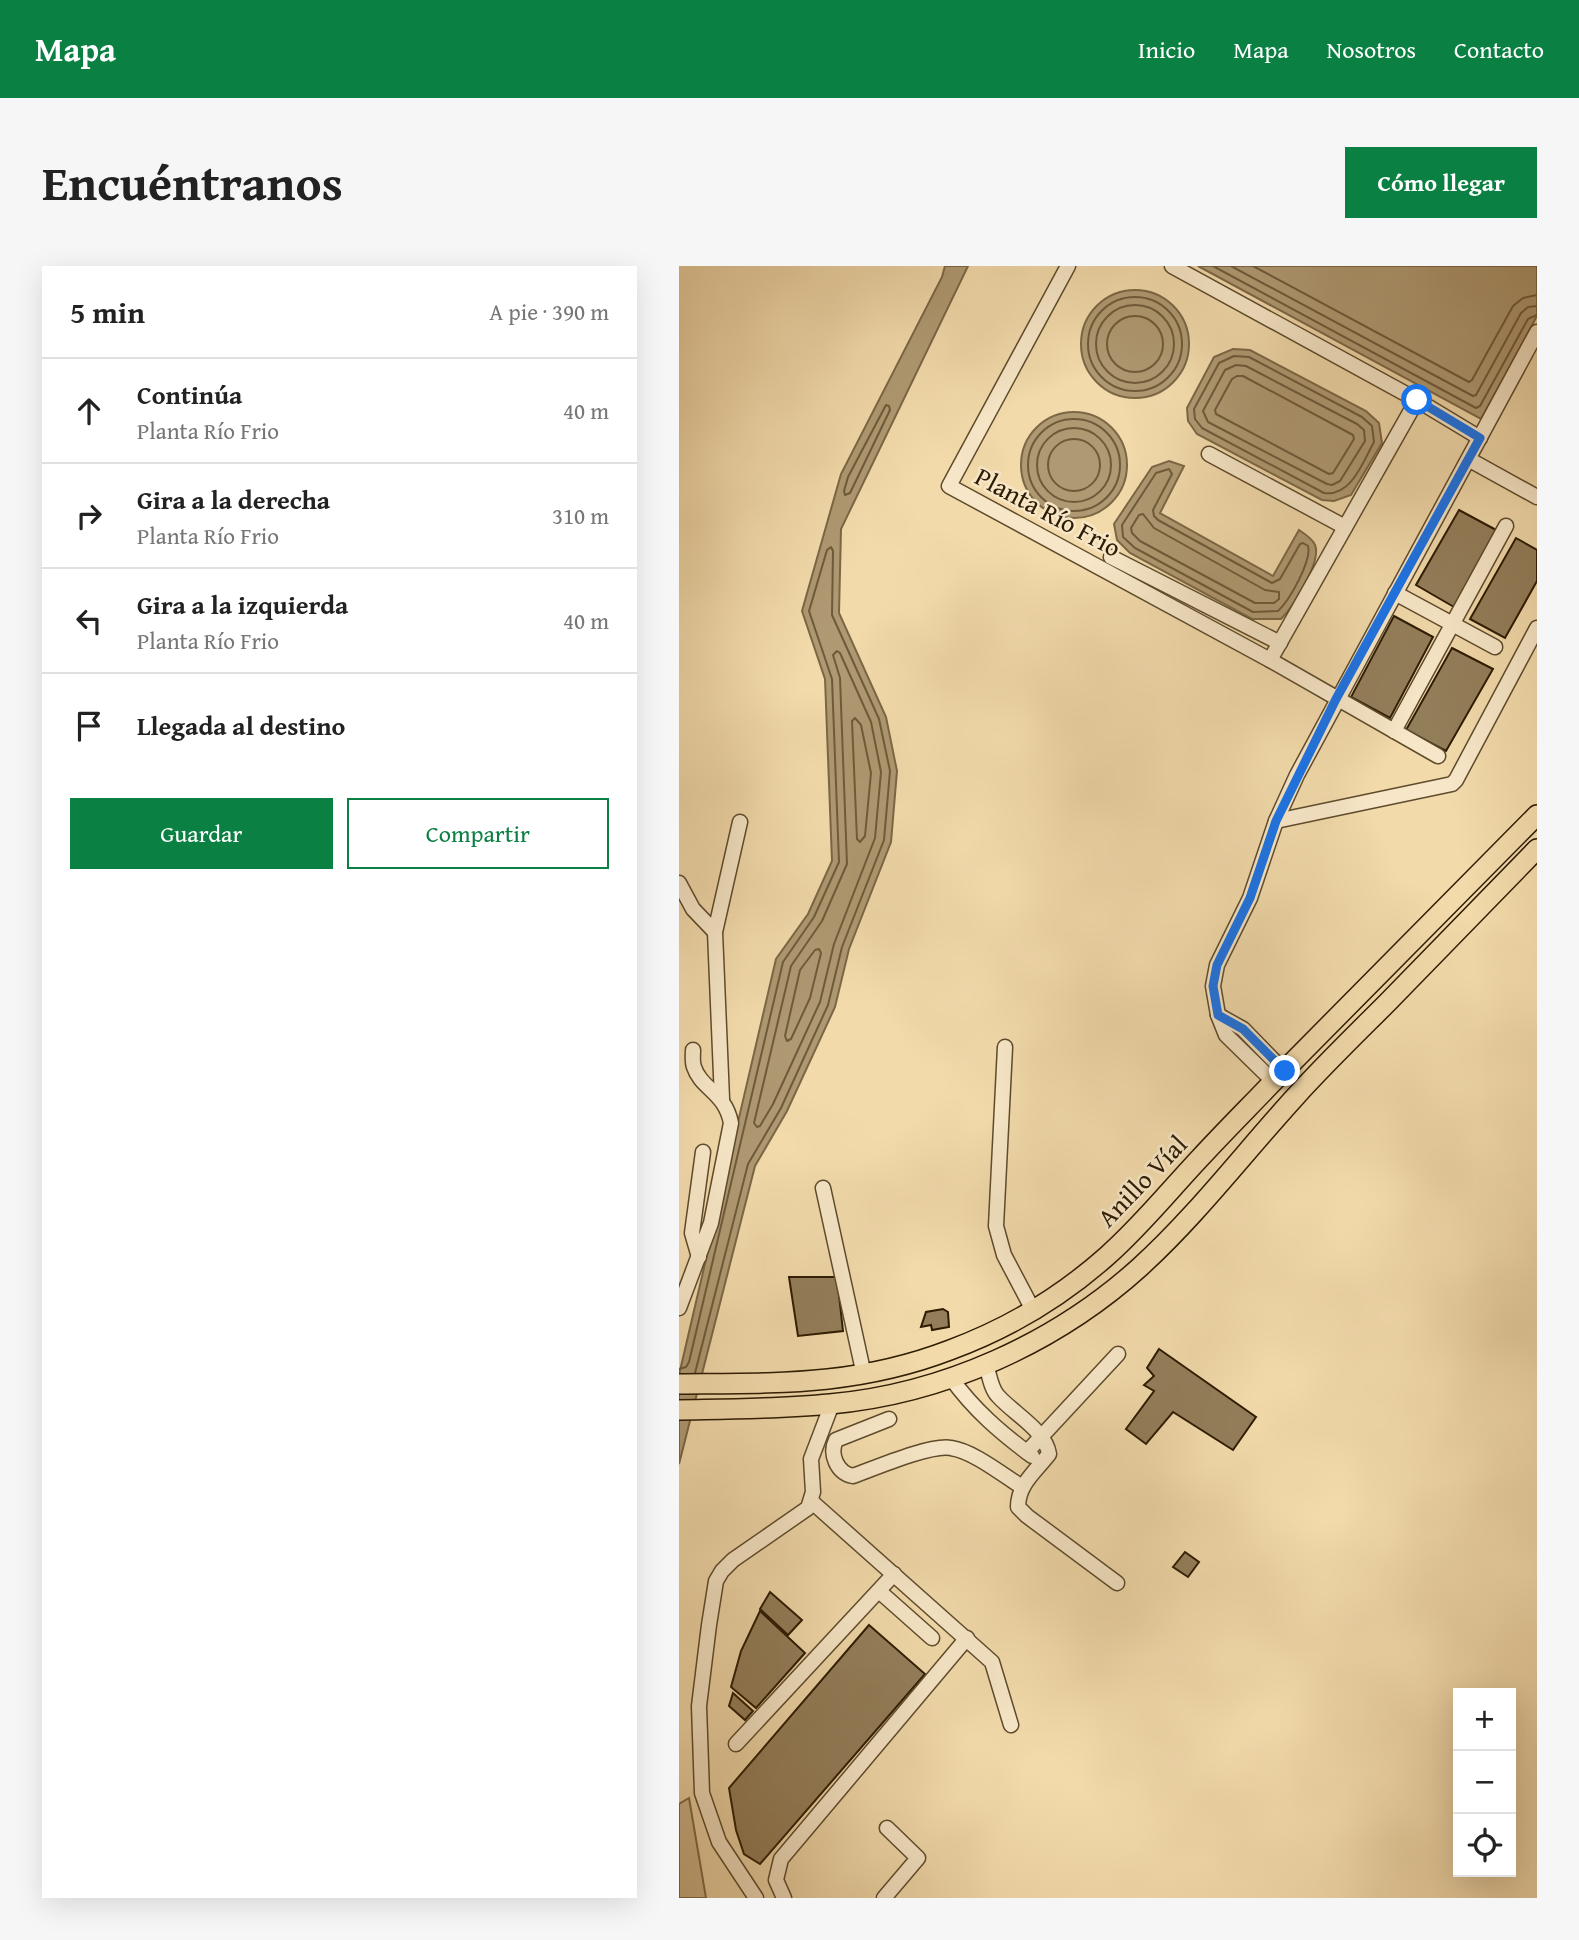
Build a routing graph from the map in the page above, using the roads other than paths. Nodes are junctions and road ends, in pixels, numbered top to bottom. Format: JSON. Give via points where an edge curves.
{"nodes":[{"id":1,"x":1068,"y":266,"type":"edge"},
{"id":2,"x":1172,"y":266,"type":"edge"},
{"id":3,"x":1537,"y":332,"type":"edge"},
{"id":4,"x":1417,"y":400,"type":"junction"},
{"id":5,"x":1480,"y":438,"type":"junction"},
{"id":6,"x":1209,"y":454,"type":"dead end"},
{"id":7,"x":1470,"y":460,"type":"junction"},
{"id":8,"x":1537,"y":497,"type":"edge"},
{"id":9,"x":1506,"y":526,"type":"dead end"},
{"id":10,"x":1345,"y":527,"type":"junction"},
{"id":11,"x":1111,"y":557,"type":"dead end"},
{"id":12,"x":1395,"y":593,"type":"junction"},
{"id":13,"x":1454,"y":624,"type":"junction"},
{"id":14,"x":1537,"y":628,"type":"edge"},
{"id":15,"x":1280,"y":643,"type":"junction"},
{"id":16,"x":1495,"y":647,"type":"dead end"},
{"id":17,"x":1270,"y":660,"type":"junction"},
{"id":18,"x":1336,"y":699,"type":"junction"},
{"id":19,"x":1394,"y":730,"type":"junction"},
{"id":20,"x":1438,"y":755,"type":"dead end"},
{"id":21,"x":1537,"y":815,"type":"edge"},
{"id":22,"x":1276,"y":821,"type":"junction"},
{"id":23,"x":740,"y":822,"type":"dead end"},
{"id":24,"x":1537,"y":849,"type":"edge"},
{"id":25,"x":679,"y":883,"type":"edge"},
{"id":26,"x":715,"y":933,"type":"junction"},
{"id":27,"x":1005,"y":1047,"type":"dead end"},
{"id":28,"x":693,"y":1049,"type":"dead end"},
{"id":29,"x":1279,"y":1076,"type":"junction"},
{"id":30,"x":722,"y":1099,"type":"junction"},
{"id":31,"x":703,"y":1152,"type":"dead end"},
{"id":32,"x":824,"y":1188,"type":"dead end"},
{"id":33,"x":699,"y":1257,"type":"junction"},
{"id":34,"x":679,"y":1308,"type":"edge"},
{"id":35,"x":1033,"y":1310,"type":"junction"},
{"id":36,"x":1118,"y":1354,"type":"dead end"},
{"id":37,"x":986,"y":1364,"type":"junction"},
{"id":38,"x":864,"y":1375,"type":"junction"},
{"id":39,"x":951,"y":1378,"type":"junction"},
{"id":40,"x":679,"y":1384,"type":"edge"},
{"id":41,"x":832,"y":1404,"type":"junction"},
{"id":42,"x":679,"y":1410,"type":"edge"},
{"id":43,"x":889,"y":1419,"type":"dead end"},
{"id":44,"x":1042,"y":1436,"type":"junction"},
{"id":45,"x":1027,"y":1452,"type":"junction"},
{"id":46,"x":1042,"y":1463,"type":"junction"},
{"id":47,"x":1022,"y":1487,"type":"junction"},
{"id":48,"x":811,"y":1502,"type":"junction"},
{"id":49,"x":894,"y":1574,"type":"junction"},
{"id":50,"x":1117,"y":1583,"type":"dead end"},
{"id":51,"x":879,"y":1591,"type":"junction"},
{"id":52,"x":932,"y":1638,"type":"dead end"},
{"id":53,"x":967,"y":1639,"type":"junction"},
{"id":54,"x":1011,"y":1725,"type":"dead end"},
{"id":55,"x":736,"y":1744,"type":"dead end"},
{"id":56,"x":887,"y":1828,"type":"dead end"},
{"id":57,"x":756,"y":1898,"type":"edge"},
{"id":58,"x":784,"y":1898,"type":"edge"},
{"id":59,"x":884,"y":1898,"type":"edge"}],
"edges":[{"from":1,"to":17,"type":"lane","name":"Planta Río Frio","via":[[949,486]]},
{"from":2,"to":4,"type":"lane"},
{"from":3,"to":5,"type":"lane"},
{"from":4,"to":5,"type":"lane"},
{"from":4,"to":10,"type":"lane"},
{"from":5,"to":7,"type":"lane"},
{"from":6,"to":10,"type":"lane"},
{"from":7,"to":8,"type":"lane"},
{"from":7,"to":12,"type":"lane"},
{"from":9,"to":13,"type":"lane"},
{"from":10,"to":15,"type":"lane"},
{"from":11,"to":15,"type":"lane"},
{"from":12,"to":13,"type":"lane"},
{"from":12,"to":18,"type":"lane"},
{"from":13,"to":16,"type":"lane"},
{"from":13,"to":19,"type":"lane"},
{"from":14,"to":22,"type":"lane","via":[[1452,784]]},
{"from":15,"to":17,"type":"lane"},
{"from":17,"to":18,"type":"lane","name":"Planta Río Frio"},
{"from":18,"to":19,"type":"lane","name":"Planta Río Frio"},
{"from":18,"to":22,"type":"lane"},
{"from":19,"to":20,"type":"lane","name":"Planta Río Frio"},
{"from":21,"to":29,"type":"highway","name":"Anillo Víal"},
{"from":22,"to":29,"type":"lane","via":[[1250,898],[1217,965],[1213,986],[1218,1015],[1243,1029]]},
{"from":23,"to":26,"type":"lane"},
{"from":24,"to":37,"type":"highway","via":[[1297,1094],[1139,1268],[1081,1313]]},
{"from":25,"to":26,"type":"lane","via":[[693,909]]},
{"from":26,"to":30,"type":"lane"},
{"from":27,"to":35,"type":"lane","via":[[996,1226],[1003,1255]]},
{"from":28,"to":30,"type":"lane","via":[[693,1066],[699,1077]]},
{"from":29,"to":35,"type":"highway","name":"Anillo Víal","via":[[1139,1225],[1071,1285]]},
{"from":30,"to":33,"type":"lane","via":[[731,1123],[711,1223]]},
{"from":31,"to":33,"type":"lane","via":[[692,1233]]},
{"from":32,"to":38,"type":"lane"},
{"from":33,"to":34,"type":"lane"},
{"from":35,"to":38,"type":"highway","name":"Anillo Víal","via":[[951,1350]]},
{"from":36,"to":44,"type":"lane"},
{"from":37,"to":39,"type":"highway"},
{"from":37,"to":44,"type":"lane","via":[[995,1394]]},
{"from":38,"to":40,"type":"highway","name":"Anillo Víal","via":[[802,1383]]},
{"from":39,"to":41,"type":"highway"},
{"from":39,"to":45,"type":"lane","via":[[993,1427]]},
{"from":41,"to":42,"type":"highway"},
{"from":41,"to":48,"type":"lane","via":[[811,1459]]},
{"from":43,"to":47,"type":"lane","via":[[836,1440],[833,1455],[840,1469],[853,1476],[950,1447]]},
{"from":44,"to":45,"type":"lane"},
{"from":44,"to":46,"type":"lane","via":[[1049,1454]]},
{"from":45,"to":46,"type":"lane"},
{"from":46,"to":47,"type":"lane"},
{"from":47,"to":50,"type":"lane","via":[[1018,1507]]},
{"from":48,"to":49,"type":"lane"},
{"from":48,"to":57,"type":"lane","via":[[722,1571],[709,1625],[699,1706],[702,1793],[719,1842]]},
{"from":49,"to":51,"type":"lane"},
{"from":49,"to":53,"type":"lane"},
{"from":51,"to":52,"type":"lane"},
{"from":51,"to":55,"type":"lane"},
{"from":53,"to":54,"type":"lane","via":[[992,1662]]},
{"from":53,"to":58,"type":"lane","via":[[781,1859],[776,1880]]},
{"from":56,"to":59,"type":"lane","via":[[918,1858]]}]}
